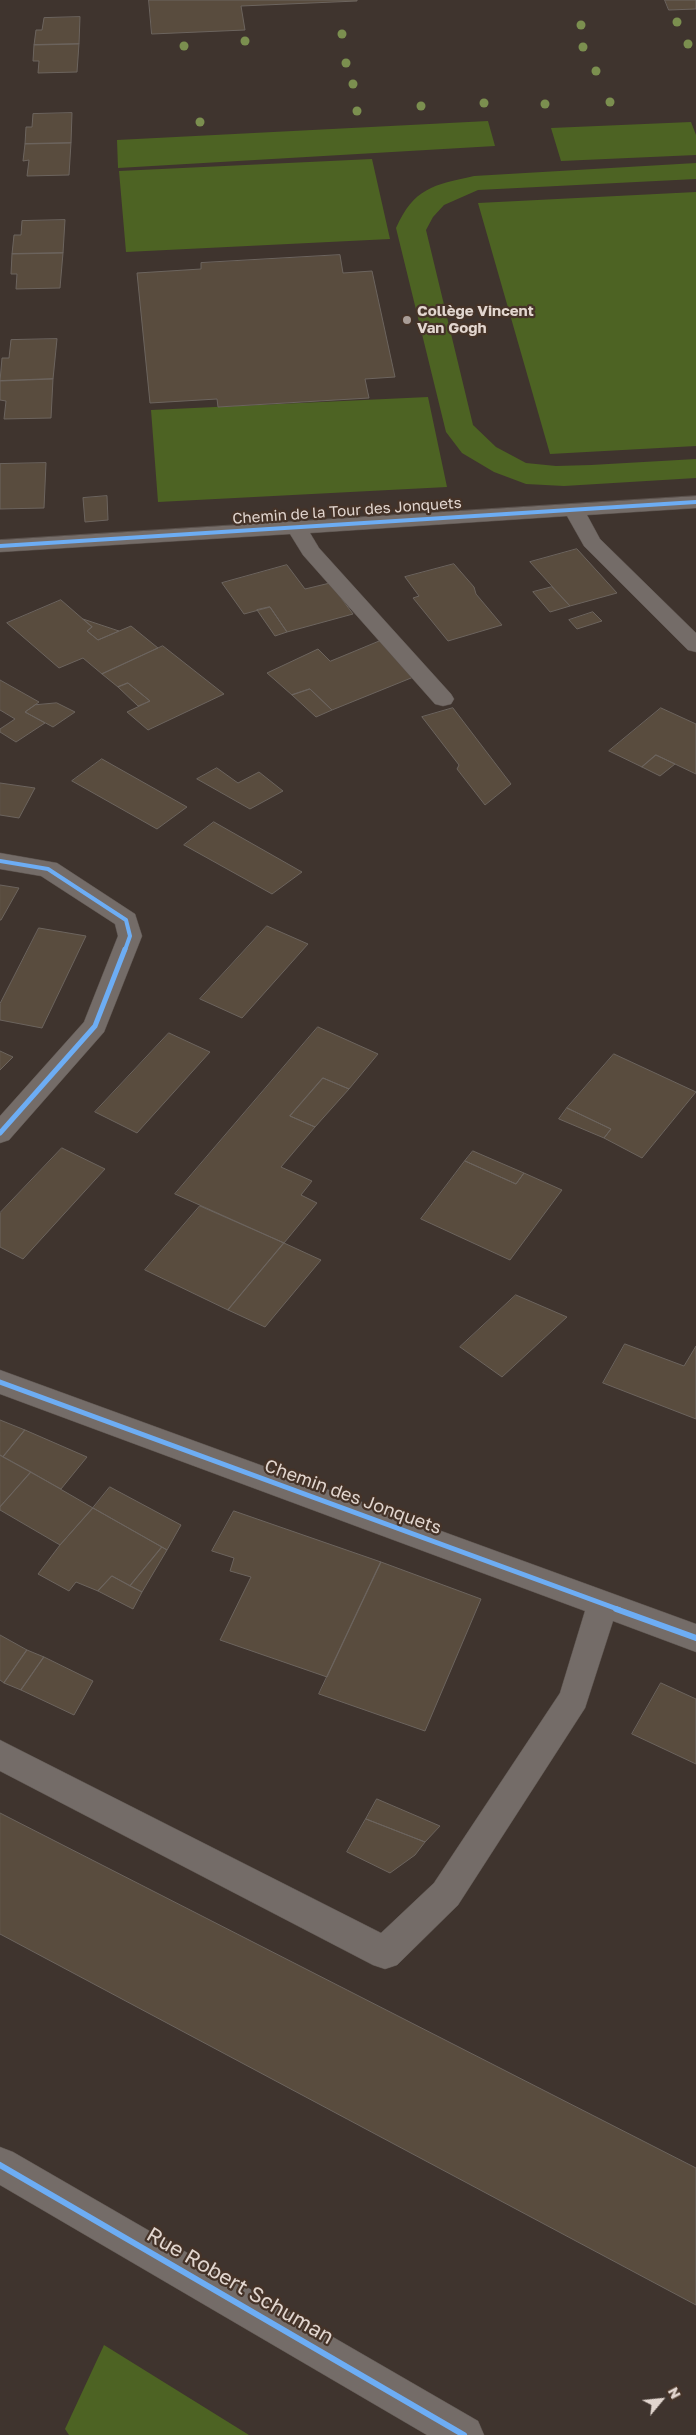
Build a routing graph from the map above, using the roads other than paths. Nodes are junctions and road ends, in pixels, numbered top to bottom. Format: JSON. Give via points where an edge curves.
{"nodes":[{"id":1,"x":696,"y":502,"type":"edge"},
{"id":2,"x":573,"y":509,"type":"junction"},
{"id":3,"x":296,"y":527,"type":"junction"},
{"id":4,"x":0,"y":546,"type":"edge"},
{"id":5,"x":696,"y":645,"type":"edge"},
{"id":6,"x":443,"y":699,"type":"dead end"},
{"id":7,"x":0,"y":861,"type":"edge"},
{"id":8,"x":0,"y":1133,"type":"edge"},
{"id":9,"x":0,"y":1382,"type":"edge"},
{"id":10,"x":603,"y":1604,"type":"junction"},
{"id":11,"x":696,"y":1638,"type":"edge"},
{"id":12,"x":0,"y":1755,"type":"edge"},
{"id":13,"x":0,"y":2165,"type":"edge"},
{"id":14,"x":464,"y":2435,"type":"edge"}],
"edges":[{"from":1,"to":2,"type":"street","name":"Chemin de la Tour des Jonquets"},
{"from":2,"to":3,"type":"street","name":"Chemin de la Tour des Jonquets"},
{"from":2,"to":5,"type":"street","via":[[591,542]]},
{"from":3,"to":4,"type":"street","name":"Chemin de la Tour des Jonquets"},
{"from":3,"to":6,"type":"street","via":[[310,551]]},
{"from":7,"to":8,"type":"street","via":[[48,869],[126,920],[130,936],[96,1026]]},
{"from":9,"to":10,"type":"street","name":"Chemin des Jonquets"},
{"from":10,"to":11,"type":"street","name":"Chemin des Jonquets"},
{"from":10,"to":12,"type":"street","via":[[574,1698],[446,1894],[385,1953]]},
{"from":13,"to":14,"type":"street","name":"Rue Robert Schuman"}]}
